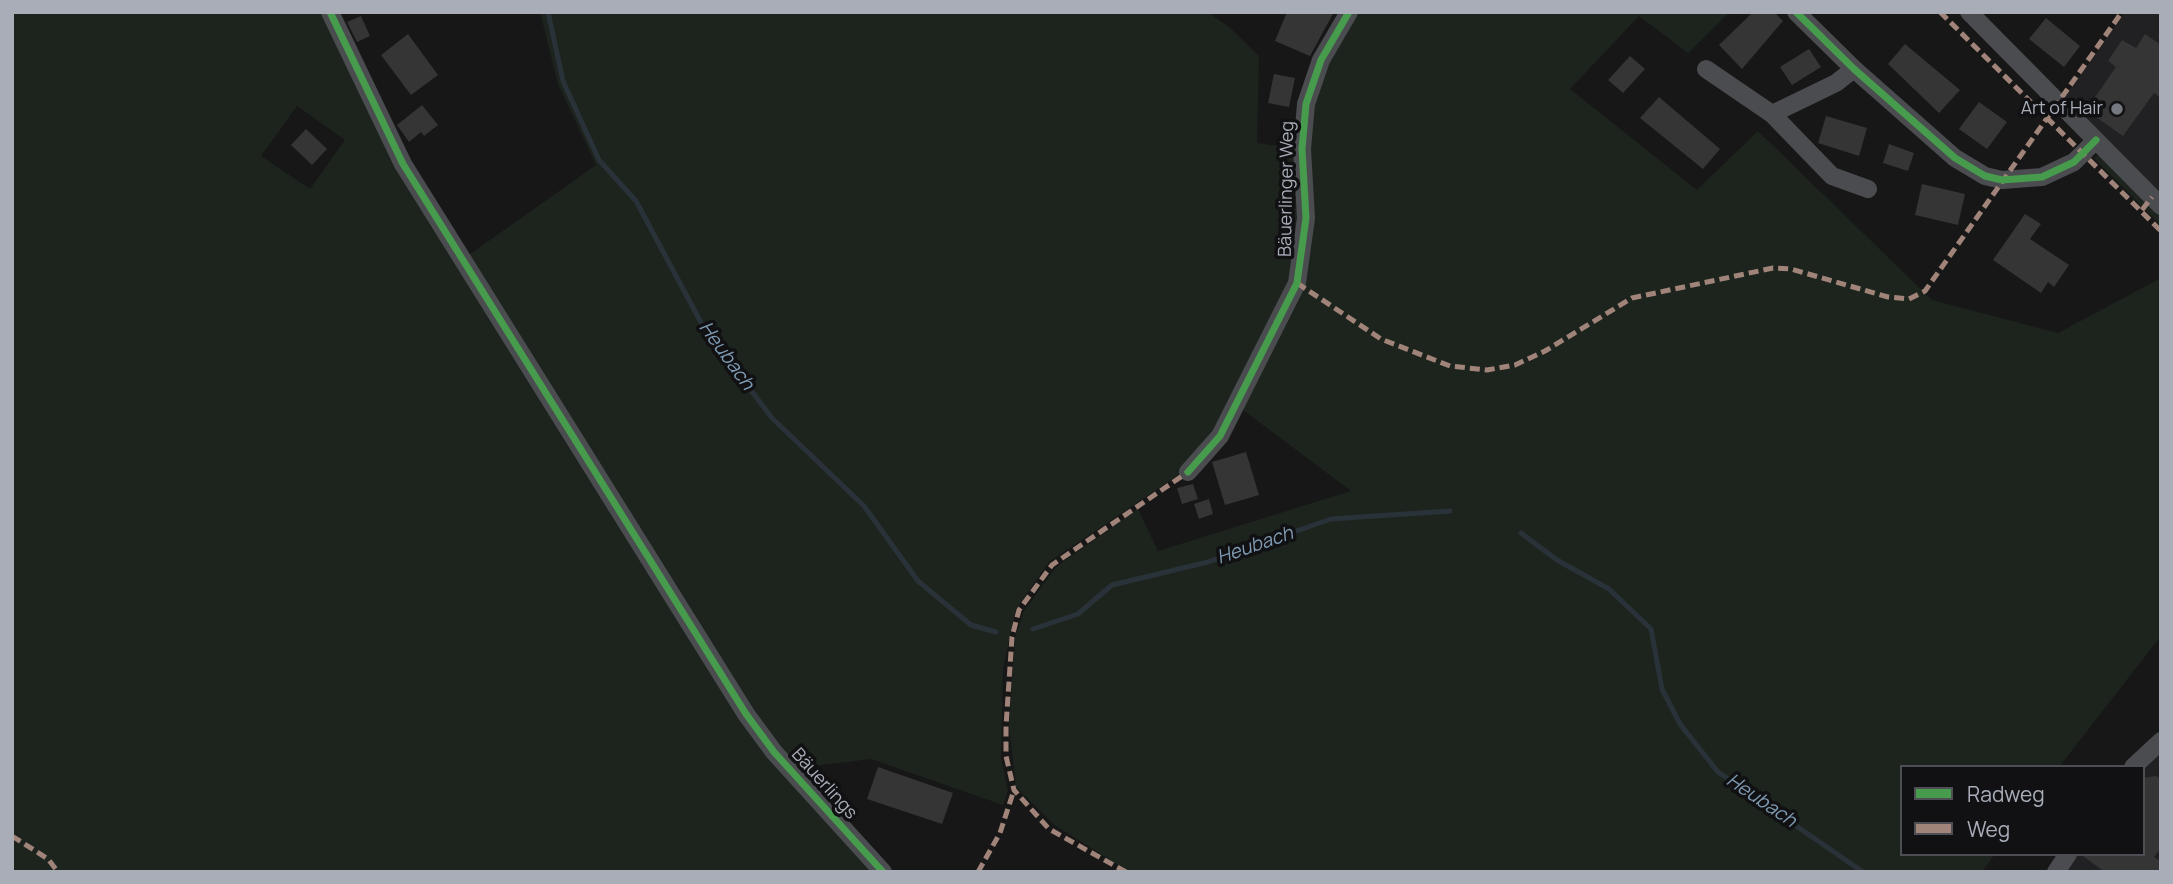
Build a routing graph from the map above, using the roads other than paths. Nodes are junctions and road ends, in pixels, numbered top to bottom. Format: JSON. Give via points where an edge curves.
{"nodes":[{"id":1,"x":330,"y":12,"type":"edge"},
{"id":2,"x":1349,"y":12,"type":"edge"},
{"id":3,"x":1796,"y":12,"type":"edge"},
{"id":4,"x":1969,"y":12,"type":"edge"},
{"id":5,"x":1706,"y":69,"type":"dead end"},
{"id":6,"x":1854,"y":69,"type":"junction"},
{"id":7,"x":1772,"y":114,"type":"junction"},
{"id":8,"x":2096,"y":139,"type":"junction"},
{"id":9,"x":1868,"y":190,"type":"dead end"},
{"id":10,"x":2158,"y":195,"type":"edge"},
{"id":11,"x":1188,"y":472,"type":"dead end"},
{"id":12,"x":2161,"y":741,"type":"edge"},
{"id":13,"x":2135,"y":765,"type":"edge"},
{"id":14,"x":2067,"y":856,"type":"edge"},
{"id":15,"x":883,"y":872,"type":"edge"},
{"id":16,"x":2056,"y":872,"type":"edge"}],
"edges":[{"from":1,"to":15,"type":"street","name":"Bäuerlings","via":[[403,164],[746,714],[774,752]]},
{"from":2,"to":11,"type":"street","name":"Bäuerlinger Weg","via":[[1321,60],[1306,104],[1302,149],[1306,218],[1297,283],[1220,436]]},
{"from":3,"to":6,"type":"street"},
{"from":4,"to":8,"type":"street"},
{"from":5,"to":7,"type":"street"},
{"from":6,"to":7,"type":"street","via":[[1836,83]]},
{"from":6,"to":8,"type":"street","via":[[1955,158],[1985,176],[2002,180],[2042,177],[2074,162]]},
{"from":7,"to":9,"type":"street","via":[[1832,176]]},
{"from":8,"to":10,"type":"street"},
{"from":12,"to":13,"type":"street"},
{"from":14,"to":16,"type":"street"}]}
